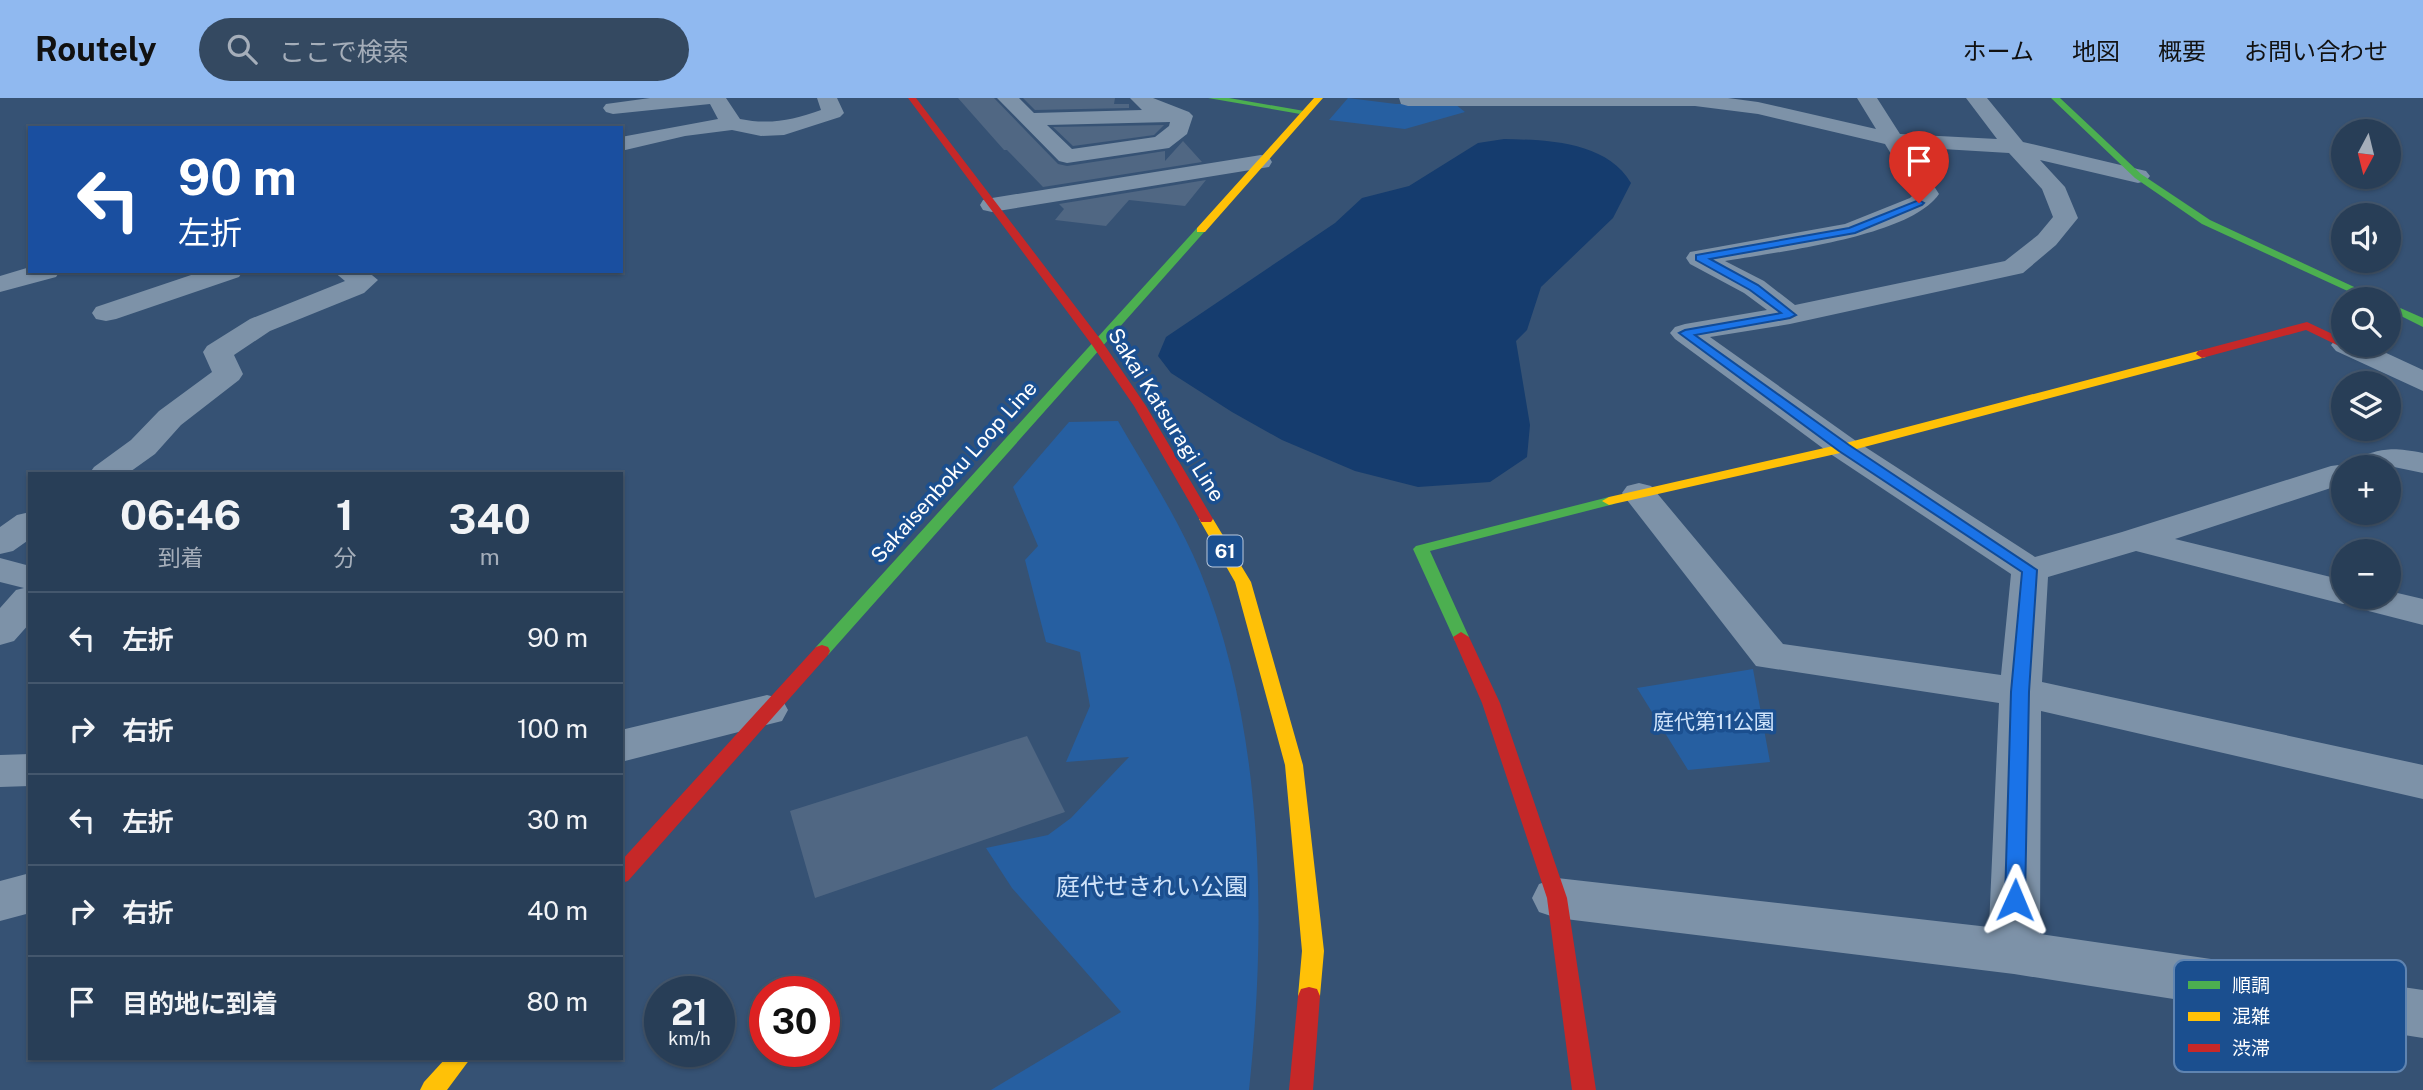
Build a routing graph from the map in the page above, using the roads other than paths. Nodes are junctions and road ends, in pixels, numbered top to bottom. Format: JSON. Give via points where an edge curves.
{"nodes":[{"id":1,"x":714,"y":98,"type":"edge"},
{"id":2,"x":827,"y":98,"type":"edge"},
{"id":3,"x":912,"y":98,"type":"edge"},
{"id":4,"x":1007,"y":98,"type":"edge"},
{"id":5,"x":1140,"y":98,"type":"edge"},
{"id":6,"x":1212,"y":98,"type":"edge"},
{"id":7,"x":1318,"y":98,"type":"edge"},
{"id":8,"x":1409,"y":98,"type":"edge"},
{"id":9,"x":1867,"y":98,"type":"edge"},
{"id":10,"x":1976,"y":98,"type":"edge"},
{"id":11,"x":2056,"y":98,"type":"edge"},
{"id":12,"x":1696,"y":99,"type":"edge"},
{"id":13,"x":614,"y":108,"type":"dead end"},
{"id":14,"x":1306,"y":112,"type":"junction"},
{"id":15,"x":1182,"y":116,"type":"junction"},
{"id":16,"x":1030,"y":119,"type":"junction"},
{"id":17,"x":732,"y":124,"type":"junction"},
{"id":18,"x":623,"y":136,"type":"edge"},
{"id":19,"x":649,"y":137,"type":"junction"},
{"id":20,"x":1894,"y":140,"type":"junction"},
{"id":21,"x":623,"y":144,"type":"edge"},
{"id":22,"x":2015,"y":147,"type":"junction"},
{"id":23,"x":1261,"y":162,"type":"junction"},
{"id":24,"x":2138,"y":176,"type":"junction"},
{"id":25,"x":992,"y":205,"type":"junction"},
{"id":26,"x":40,"y":273,"type":"edge"},
{"id":27,"x":224,"y":273,"type":"edge"},
{"id":28,"x":350,"y":273,"type":"edge"},
{"id":29,"x":0,"y":284,"type":"edge"},
{"id":30,"x":2348,"y":287,"type":"edge"},
{"id":31,"x":2401,"y":312,"type":"edge"},
{"id":32,"x":106,"y":313,"type":"dead end"},
{"id":33,"x":1790,"y":315,"type":"junction"},
{"id":34,"x":2423,"y":323,"type":"edge"},
{"id":35,"x":2331,"y":337,"type":"edge"},
{"id":36,"x":1097,"y":343,"type":"junction"},
{"id":37,"x":2372,"y":357,"type":"edge"},
{"id":38,"x":2423,"y":382,"type":"edge"},
{"id":39,"x":1844,"y":448,"type":"junction"},
{"id":40,"x":2401,"y":459,"type":"edge"},
{"id":41,"x":2423,"y":463,"type":"edge"},
{"id":42,"x":109,"y":472,"type":"edge"},
{"id":43,"x":2331,"y":477,"type":"edge"},
{"id":44,"x":1639,"y":493,"type":"junction"},
{"id":45,"x":28,"y":524,"type":"edge"},
{"id":46,"x":2135,"y":540,"type":"junction"},
{"id":47,"x":0,"y":543,"type":"edge"},
{"id":48,"x":0,"y":570,"type":"edge"},
{"id":49,"x":2030,"y":570,"type":"junction"},
{"id":50,"x":28,"y":577,"type":"edge"},
{"id":51,"x":2331,"y":589,"type":"edge"},
{"id":52,"x":28,"y":601,"type":"edge"},
{"id":53,"x":2401,"y":606,"type":"edge"},
{"id":54,"x":2423,"y":612,"type":"edge"},
{"id":55,"x":0,"y":632,"type":"edge"},
{"id":56,"x":2020,"y":692,"type":"junction"},
{"id":57,"x":766,"y":710,"type":"junction"},
{"id":58,"x":623,"y":746,"type":"edge"},
{"id":59,"x":28,"y":770,"type":"edge"},
{"id":60,"x":0,"y":771,"type":"edge"},
{"id":61,"x":2423,"y":782,"type":"edge"},
{"id":62,"x":623,"y":873,"type":"edge"},
{"id":63,"x":28,"y":894,"type":"edge"},
{"id":64,"x":1557,"y":898,"type":"junction"},
{"id":65,"x":0,"y":901,"type":"edge"},
{"id":66,"x":2014,"y":952,"type":"junction"},
{"id":67,"x":2174,"y":976,"type":"edge"},
{"id":68,"x":458,"y":1060,"type":"edge"},
{"id":69,"x":432,"y":1090,"type":"edge"},
{"id":70,"x":1301,"y":1090,"type":"edge"},
{"id":71,"x":1584,"y":1090,"type":"edge"}],
"edges":[{"from":1,"to":13,"type":"street"},
{"from":1,"to":17,"type":"street"},
{"from":2,"to":17,"type":"street","via":[[833,113],[785,130]]},
{"from":3,"to":25,"type":"main road","name":"Sakai Katsuragi Line","number":"61"},
{"from":4,"to":16,"type":"street"},
{"from":5,"to":15,"type":"street"},
{"from":6,"to":14,"type":"main road"},
{"from":7,"to":14,"type":"main road","name":"Sakaisenboku Loop Line"},
{"from":8,"to":12,"type":"street"},
{"from":9,"to":20,"type":"street"},
{"from":10,"to":22,"type":"street"},
{"from":11,"to":24,"type":"main road"},
{"from":12,"to":20,"type":"street","via":[[1758,108]]},
{"from":14,"to":23,"type":"main road","name":"Sakaisenboku Loop Line"},
{"from":15,"to":16,"type":"street"},
{"from":15,"to":16,"type":"street","via":[[1179,129],[1161,143],[1067,156]]},
{"from":17,"to":19,"type":"street"},
{"from":18,"to":19,"type":"street"},
{"from":19,"to":21,"type":"street"},
{"from":20,"to":22,"type":"street"},
{"from":20,"to":33,"type":"street","via":[[1927,194],[1919,203],[1851,230],[1699,258],[1754,287]]},
{"from":22,"to":24,"type":"street"},
{"from":22,"to":33,"type":"street","via":[[2053,187],[2066,218],[2014,267]]},
{"from":23,"to":25,"type":"street"},
{"from":23,"to":36,"type":"main road","name":"Sakaisenboku Loop Line"},
{"from":24,"to":30,"type":"main road","via":[[2206,222]]},
{"from":25,"to":36,"type":"main road","name":"Sakai Katsuragi Line","number":"61"},
{"from":26,"to":29,"type":"street"},
{"from":27,"to":32,"type":"street"},
{"from":28,"to":42,"type":"street","via":[[364,280],[260,325],[218,352],[228,374]]},
{"from":31,"to":34,"type":"main road"},
{"from":33,"to":39,"type":"street","via":[[1685,333]]},
{"from":35,"to":39,"type":"main road","via":[[2307,326]]},
{"from":36,"to":57,"type":"main road","name":"Sakaisenboku Loop Line"},
{"from":36,"to":70,"type":"main road","name":"Sakai Katsuragi Line","number":"61","via":[[1140,406],[1243,582],[1290,752],[1313,951]]},
{"from":37,"to":38,"type":"street"},
{"from":39,"to":44,"type":"main road"},
{"from":39,"to":49,"type":"street"},
{"from":40,"to":41,"type":"street"},
{"from":43,"to":46,"type":"street"},
{"from":44,"to":56,"type":"street","via":[[1770,656]]},
{"from":44,"to":64,"type":"main road","via":[[1421,549],[1491,703]]},
{"from":45,"to":47,"type":"street"},
{"from":46,"to":49,"type":"street"},
{"from":46,"to":51,"type":"street"},
{"from":48,"to":50,"type":"street"},
{"from":49,"to":56,"type":"street"},
{"from":52,"to":55,"type":"street"},
{"from":53,"to":54,"type":"street"},
{"from":56,"to":61,"type":"street"},
{"from":56,"to":66,"type":"street"},
{"from":57,"to":58,"type":"street"},
{"from":57,"to":62,"type":"main road","name":"Sakaisenboku Loop Line"},
{"from":59,"to":60,"type":"street"},
{"from":63,"to":65,"type":"street"},
{"from":64,"to":66,"type":"street"},
{"from":64,"to":71,"type":"main road"},
{"from":66,"to":67,"type":"street"},
{"from":68,"to":69,"type":"main road"}]}
